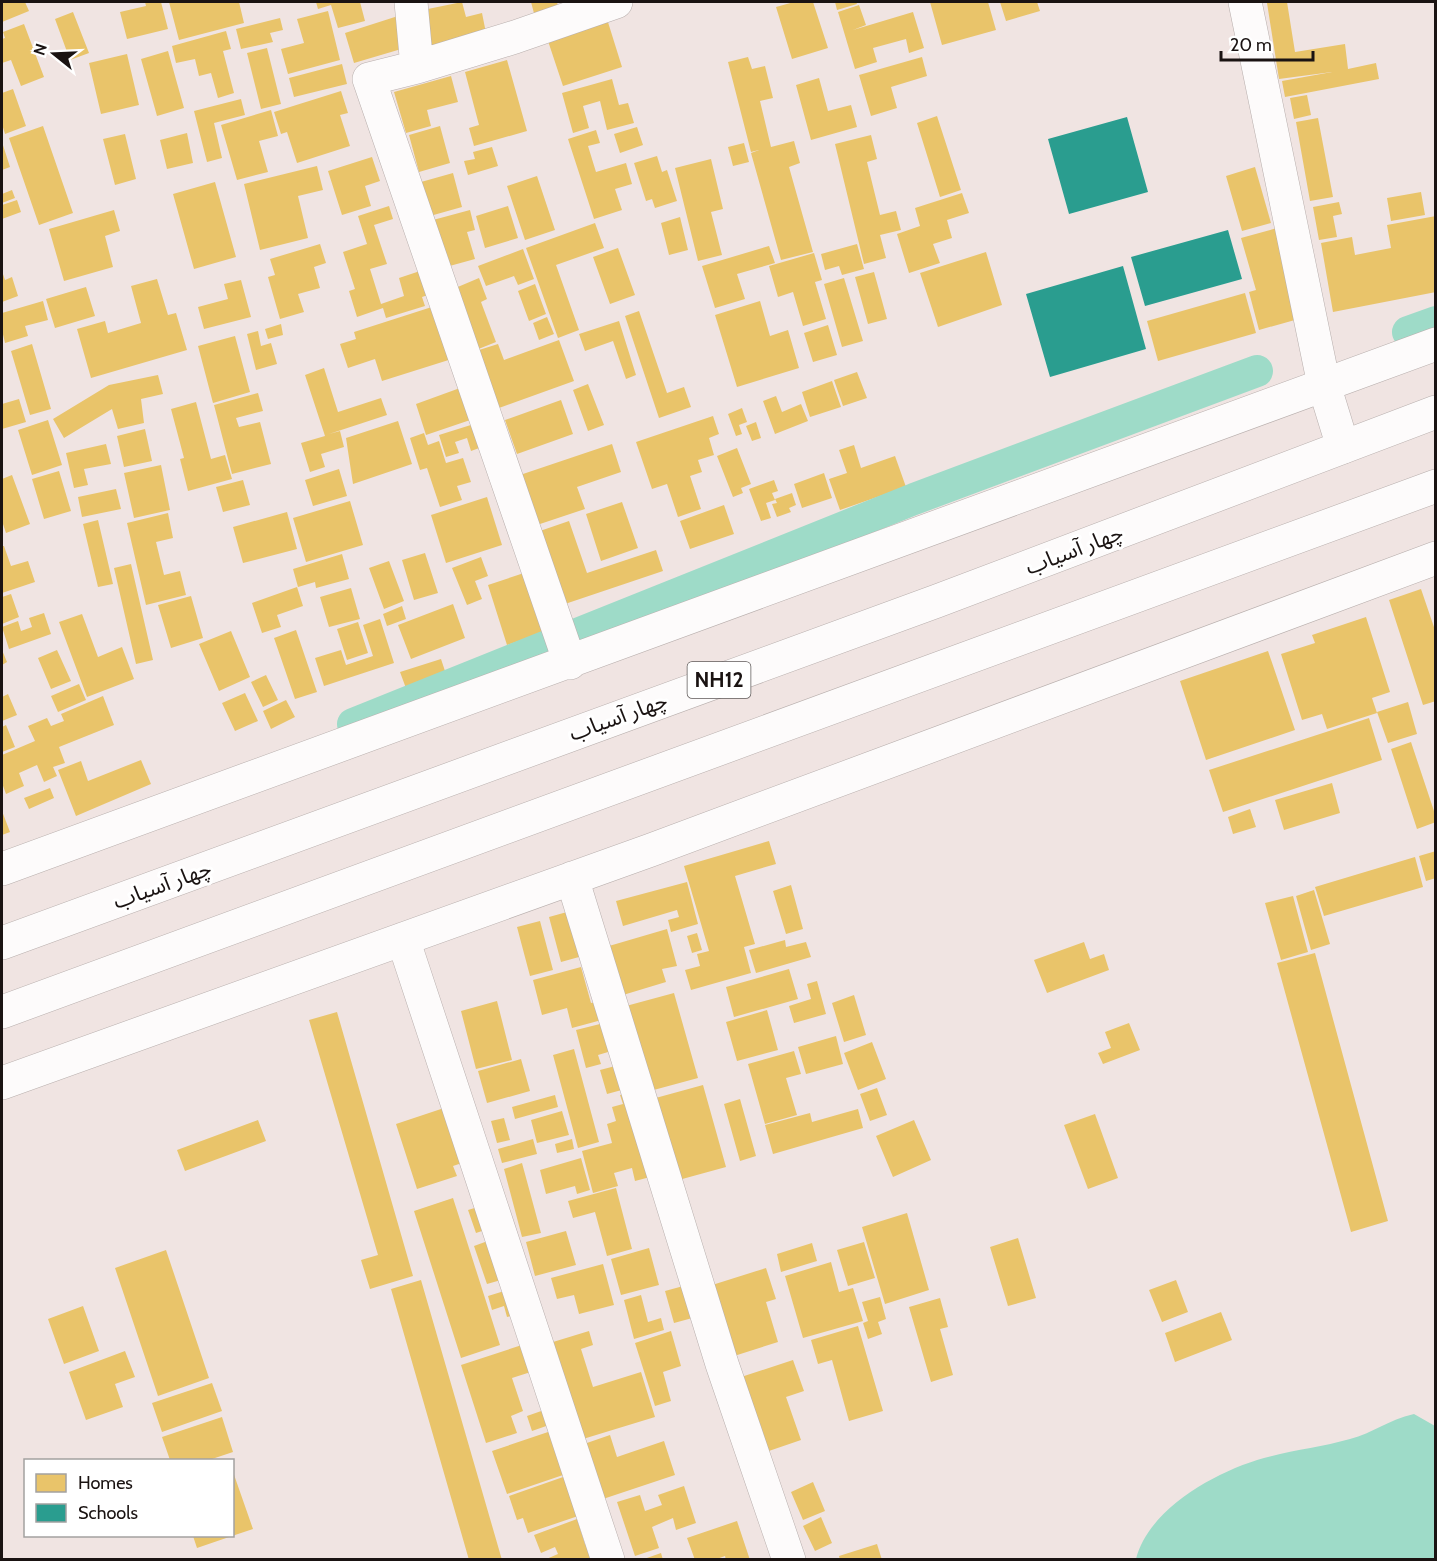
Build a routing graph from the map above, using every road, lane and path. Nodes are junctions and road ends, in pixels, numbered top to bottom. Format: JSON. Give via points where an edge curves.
{"nodes":[{"id":1,"x":411,"y":2,"type":"edge"},
{"id":2,"x":616,"y":2,"type":"edge"},
{"id":3,"x":1245,"y":2,"type":"edge"},
{"id":4,"x":417,"y":67,"type":"junction"},
{"id":5,"x":1436,"y":344,"type":"edge"},
{"id":6,"x":1324,"y":385,"type":"junction"},
{"id":7,"x":1436,"y":412,"type":"edge"},
{"id":8,"x":1343,"y":447,"type":"junction"},
{"id":9,"x":1436,"y":486,"type":"edge"},
{"id":10,"x":1436,"y":558,"type":"edge"},
{"id":11,"x":564,"y":647,"type":"junction"},
{"id":12,"x":2,"y":869,"type":"edge"},
{"id":13,"x":572,"y":878,"type":"junction"},
{"id":14,"x":403,"y":939,"type":"junction"},
{"id":15,"x":2,"y":943,"type":"edge"},
{"id":16,"x":2,"y":1012,"type":"edge"},
{"id":17,"x":2,"y":1083,"type":"edge"},
{"id":18,"x":608,"y":1560,"type":"edge"},
{"id":19,"x":789,"y":1560,"type":"edge"}],
"edges":[{"from":1,"to":4,"type":"main road"},
{"from":2,"to":4,"type":"main road"},
{"from":3,"to":6,"type":"main road"},
{"from":4,"to":11,"type":"main road","via":[[369,79]]},
{"from":5,"to":6,"type":"main road"},
{"from":6,"to":8,"type":"main road"},
{"from":6,"to":11,"type":"main road"},
{"from":7,"to":8,"type":"main road","name":"چهار آسیاب","number":"NH12"},
{"from":8,"to":15,"type":"main road","name":"چهار آسیاب","number":"NH12","via":[[937,601]]},
{"from":9,"to":16,"type":"main road"},
{"from":10,"to":13,"type":"main road"},
{"from":11,"to":12,"type":"main road"},
{"from":13,"to":14,"type":"main road"},
{"from":13,"to":19,"type":"main road","via":[[722,1364]]},
{"from":14,"to":17,"type":"main road"},
{"from":14,"to":18,"type":"main road"}]}
